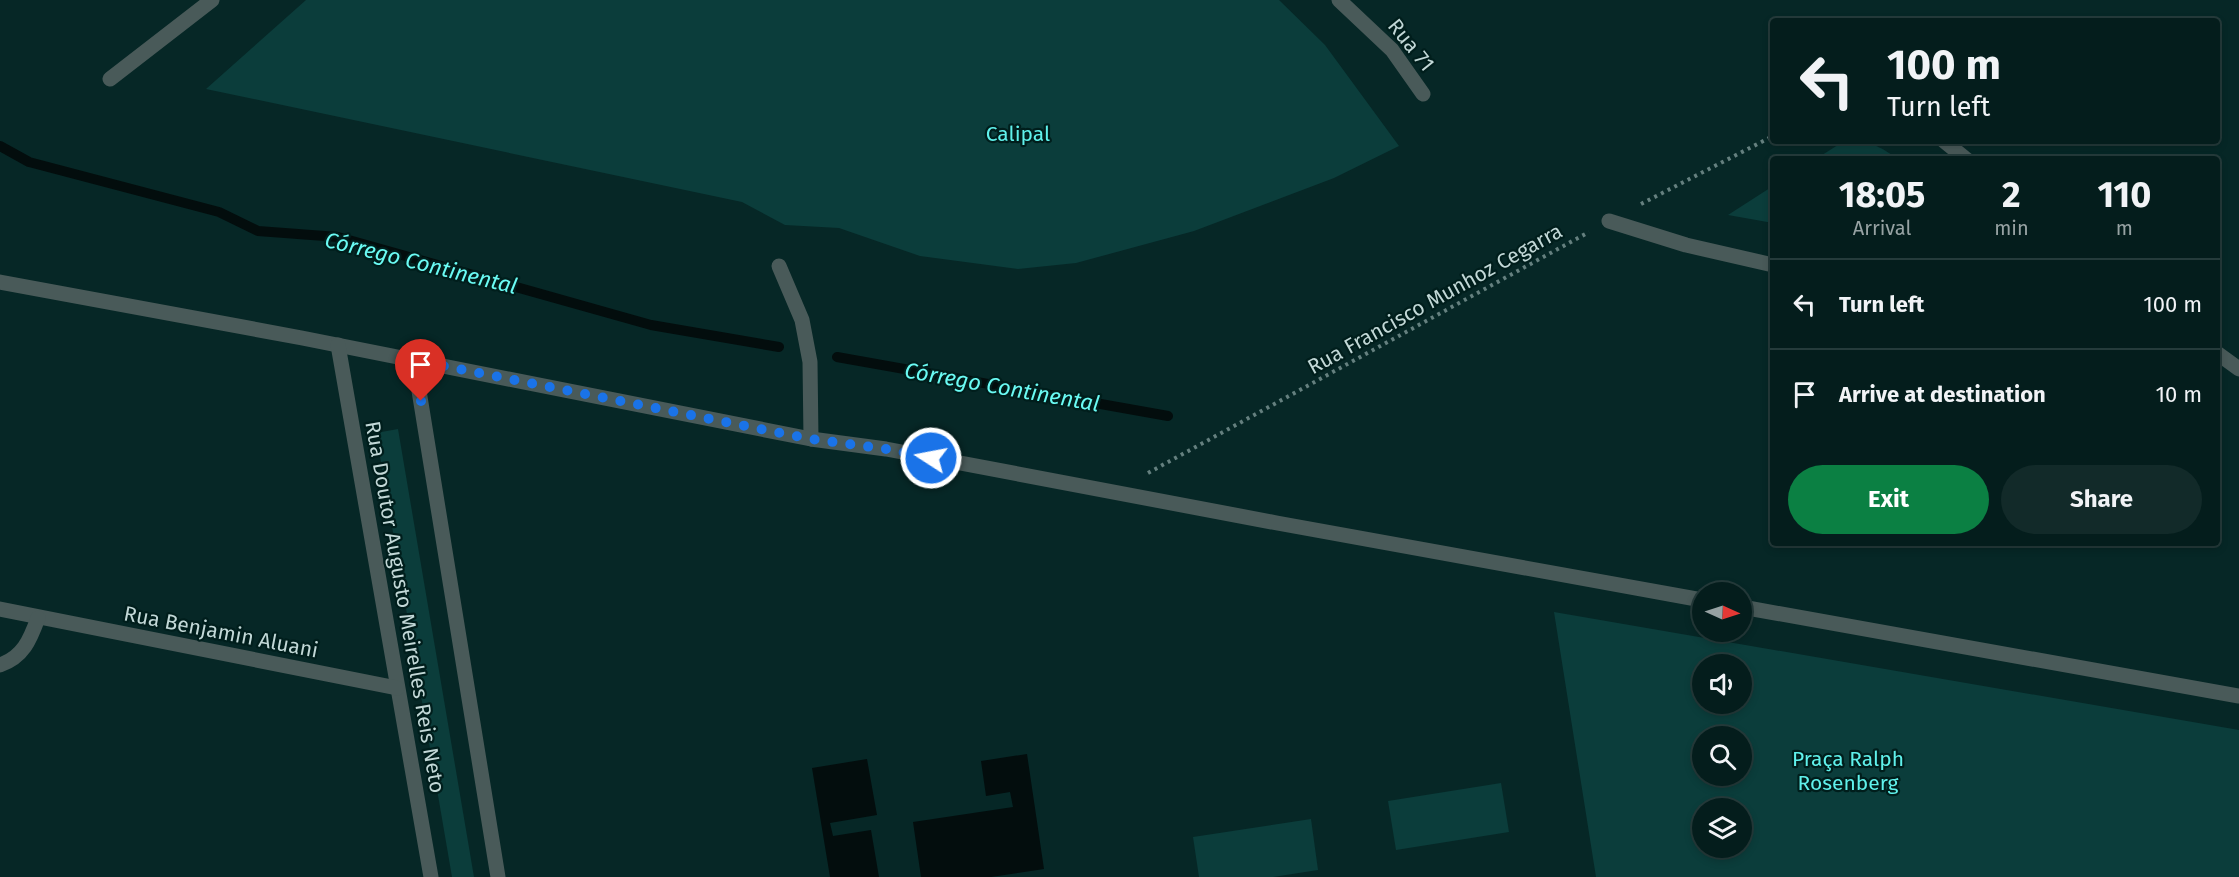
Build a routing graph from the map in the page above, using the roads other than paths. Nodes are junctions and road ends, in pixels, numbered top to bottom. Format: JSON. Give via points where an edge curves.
{"nodes":[{"id":1,"x":212,"y":0,"type":"edge"},
{"id":2,"x":1339,"y":0,"type":"edge"},
{"id":3,"x":110,"y":79,"type":"dead end"},
{"id":4,"x":1423,"y":94,"type":"dead end"},
{"id":5,"x":1948,"y":144,"type":"edge"},
{"id":6,"x":1962,"y":156,"type":"edge"},
{"id":7,"x":1609,"y":221,"type":"road end"},
{"id":8,"x":1770,"y":264,"type":"edge"},
{"id":9,"x":779,"y":266,"type":"dead end"},
{"id":10,"x":0,"y":282,"type":"edge"},
{"id":11,"x":338,"y":345,"type":"junction"},
{"id":12,"x":2220,"y":355,"type":"edge"},
{"id":13,"x":414,"y":360,"type":"junction"},
{"id":14,"x":2239,"y":369,"type":"edge"},
{"id":15,"x":811,"y":439,"type":"junction"},
{"id":16,"x":1692,"y":598,"type":"edge"},
{"id":17,"x":0,"y":609,"type":"edge"},
{"id":18,"x":1752,"y":609,"type":"edge"},
{"id":19,"x":38,"y":618,"type":"junction"},
{"id":20,"x":0,"y":665,"type":"edge"},
{"id":21,"x":397,"y":688,"type":"junction"},
{"id":22,"x":2239,"y":696,"type":"edge"},
{"id":23,"x":431,"y":877,"type":"edge"},
{"id":24,"x":498,"y":877,"type":"edge"}],
"edges":[{"from":1,"to":3,"type":"street"},
{"from":2,"to":4,"type":"street","name":"Rua 71","via":[[1392,50]]},
{"from":5,"to":6,"type":"street"},
{"from":7,"to":8,"type":"street","via":[[1686,245]]},
{"from":9,"to":15,"type":"street","via":[[802,320],[810,362]]},
{"from":10,"to":11,"type":"street"},
{"from":11,"to":13,"type":"street"},
{"from":11,"to":21,"type":"street","name":"Rua Doutor Augusto Meirelles Reis Neto"},
{"from":12,"to":14,"type":"street"},
{"from":13,"to":15,"type":"street"},
{"from":13,"to":24,"type":"street"},
{"from":15,"to":16,"type":"street","via":[[886,449]]},
{"from":17,"to":19,"type":"street","name":"Rua Benjamin Aluani"},
{"from":18,"to":22,"type":"street"},
{"from":19,"to":20,"type":"street","via":[[22,652]]},
{"from":19,"to":21,"type":"street","name":"Rua Benjamin Aluani"},
{"from":21,"to":23,"type":"street","name":"Rua Doutor Augusto Meirelles Reis Neto"}]}
